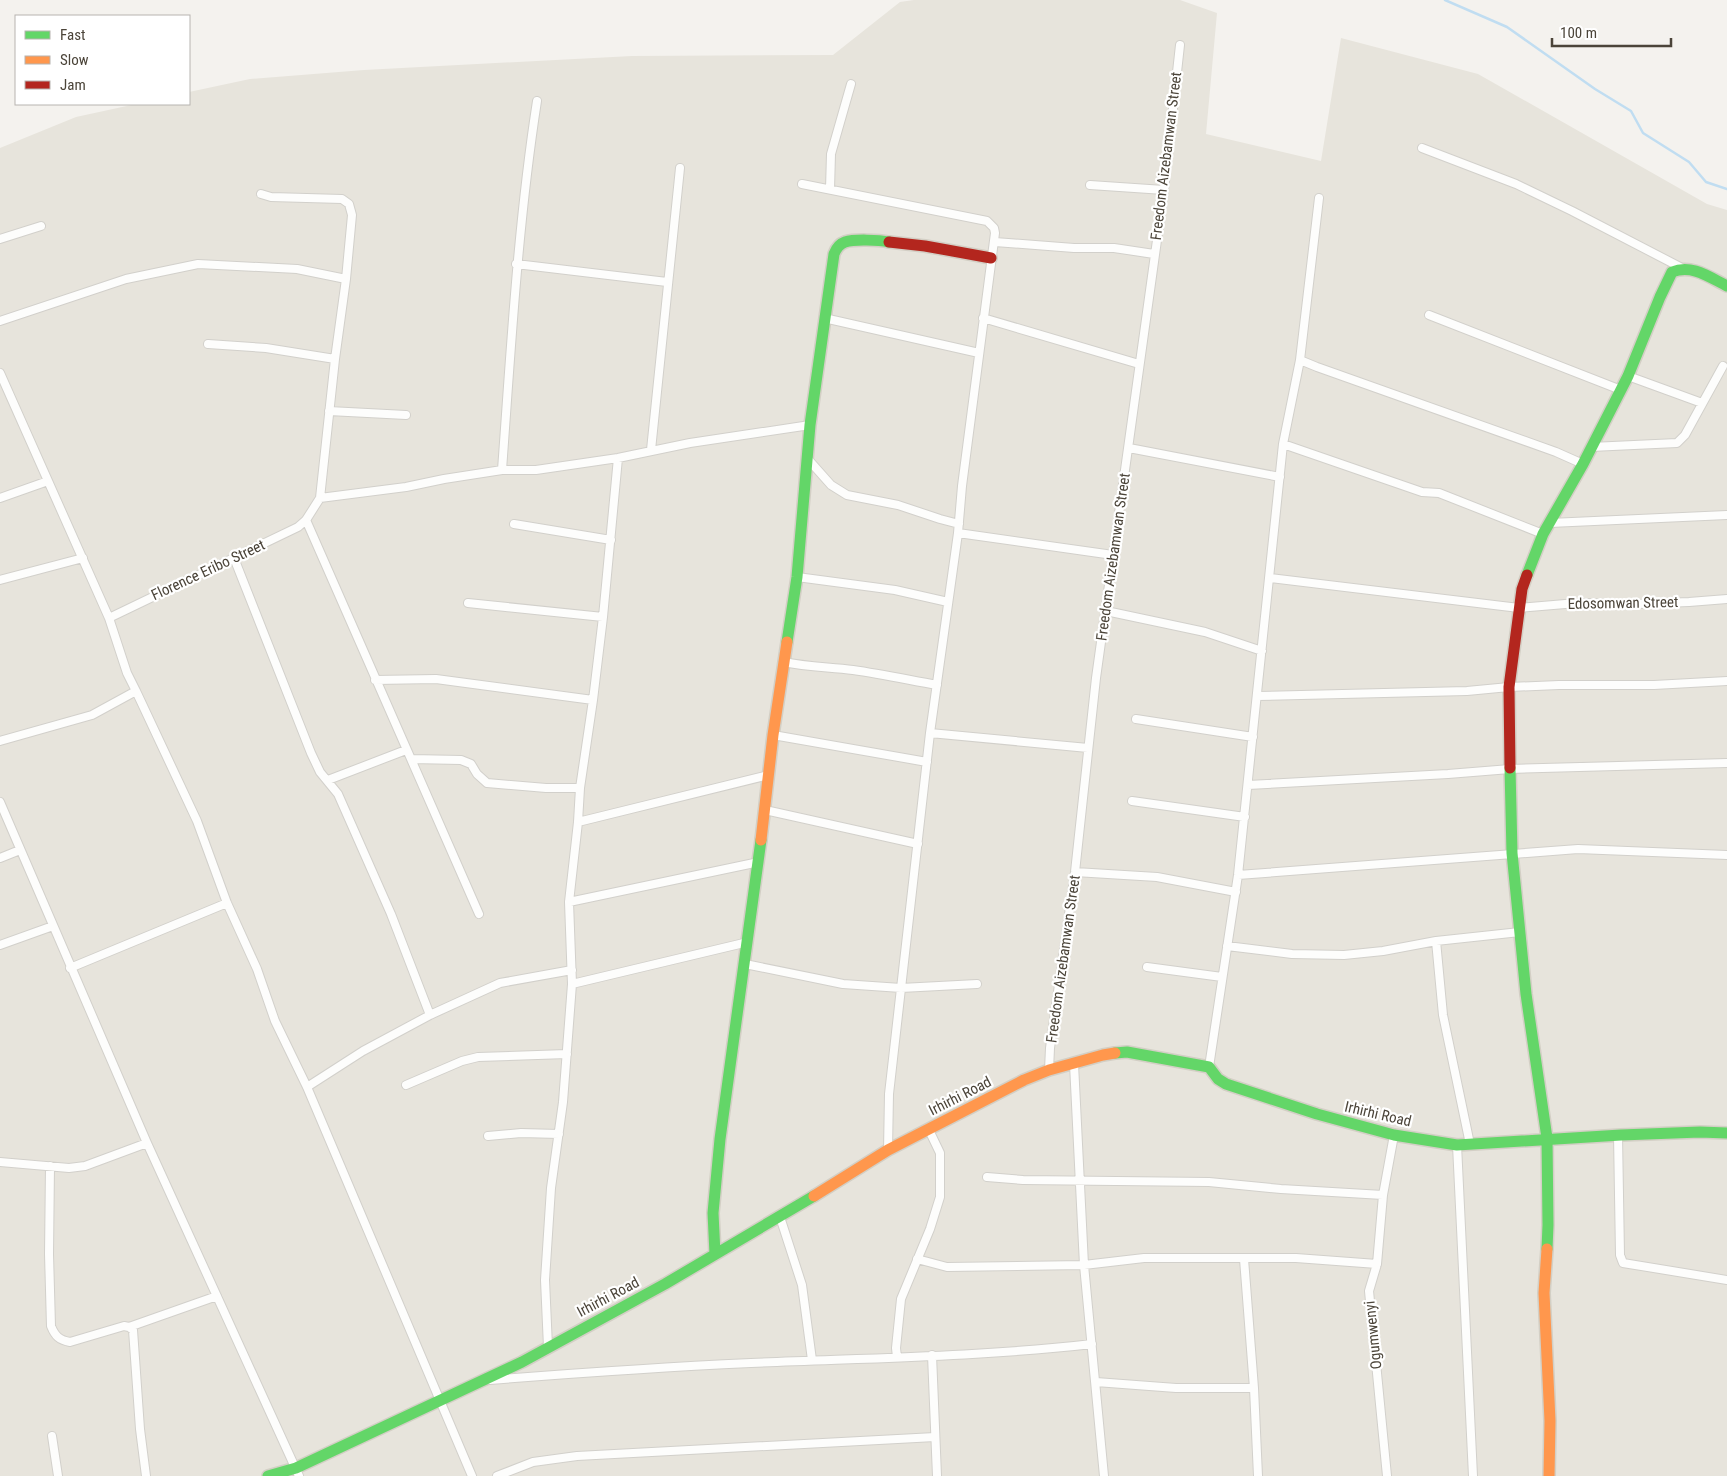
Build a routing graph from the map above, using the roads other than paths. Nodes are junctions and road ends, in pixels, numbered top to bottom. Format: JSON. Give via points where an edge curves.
{"nodes":[{"id":1,"x":1180,"y":45,"type":"dead end"},
{"id":2,"x":851,"y":84,"type":"dead end"},
{"id":3,"x":537,"y":101,"type":"dead end"},
{"id":4,"x":1422,"y":148,"type":"dead end"},
{"id":5,"x":680,"y":168,"type":"dead end"},
{"id":6,"x":802,"y":184,"type":"dead end"},
{"id":7,"x":1090,"y":185,"type":"dead end"},
{"id":8,"x":830,"y":189,"type":"junction"},
{"id":9,"x":1164,"y":190,"type":"junction"},
{"id":10,"x":261,"y":194,"type":"dead end"},
{"id":11,"x":1319,"y":198,"type":"dead end"},
{"id":12,"x":41,"y":226,"type":"dead end"},
{"id":13,"x":0,"y":239,"type":"edge"},
{"id":14,"x":995,"y":242,"type":"junction"},
{"id":15,"x":1154,"y":254,"type":"junction"},
{"id":16,"x":991,"y":258,"type":"junction"},
{"id":17,"x":516,"y":264,"type":"junction"},
{"id":18,"x":1682,"y":268,"type":"junction"},
{"id":19,"x":346,"y":279,"type":"junction"},
{"id":20,"x":667,"y":282,"type":"junction"},
{"id":21,"x":1727,"y":286,"type":"edge"},
{"id":22,"x":1429,"y":315,"type":"dead end"},
{"id":23,"x":824,"y":318,"type":"junction"},
{"id":24,"x":983,"y":318,"type":"junction"},
{"id":25,"x":0,"y":321,"type":"edge"},
{"id":26,"x":208,"y":344,"type":"dead end"},
{"id":27,"x":979,"y":354,"type":"junction"},
{"id":28,"x":335,"y":359,"type":"junction"},
{"id":29,"x":1300,"y":360,"type":"junction"},
{"id":30,"x":1140,"y":364,"type":"junction"},
{"id":31,"x":1723,"y":366,"type":"dead end"},
{"id":32,"x":0,"y":373,"type":"edge"},
{"id":33,"x":1628,"y":376,"type":"junction"},
{"id":34,"x":1621,"y":390,"type":"junction"},
{"id":35,"x":1702,"y":403,"type":"junction"},
{"id":36,"x":330,"y":411,"type":"junction"},
{"id":37,"x":406,"y":415,"type":"dead end"},
{"id":38,"x":810,"y":424,"type":"junction"},
{"id":39,"x":1283,"y":444,"type":"junction"},
{"id":40,"x":1591,"y":447,"type":"junction"},
{"id":41,"x":1129,"y":448,"type":"junction"},
{"id":42,"x":651,"y":450,"type":"junction"},
{"id":43,"x":618,"y":458,"type":"junction"},
{"id":44,"x":807,"y":458,"type":"junction"},
{"id":45,"x":1583,"y":464,"type":"junction"},
{"id":46,"x":502,"y":470,"type":"junction"},
{"id":47,"x":1280,"y":477,"type":"junction"},
{"id":48,"x":48,"y":481,"type":"junction"},
{"id":49,"x":0,"y":498,"type":"edge"},
{"id":50,"x":320,"y":498,"type":"junction"},
{"id":51,"x":1727,"y":516,"type":"edge"},
{"id":52,"x":306,"y":520,"type":"junction"},
{"id":53,"x":1550,"y":523,"type":"junction"},
{"id":54,"x":514,"y":524,"type":"dead end"},
{"id":55,"x":959,"y":524,"type":"junction"},
{"id":56,"x":958,"y":533,"type":"junction"},
{"id":57,"x":1543,"y":534,"type":"junction"},
{"id":58,"x":611,"y":540,"type":"junction"},
{"id":59,"x":1112,"y":555,"type":"junction"},
{"id":60,"x":83,"y":558,"type":"junction"},
{"id":61,"x":234,"y":558,"type":"junction"},
{"id":62,"x":797,"y":577,"type":"junction"},
{"id":63,"x":1270,"y":578,"type":"junction"},
{"id":64,"x":0,"y":580,"type":"edge"},
{"id":65,"x":1727,"y":599,"type":"edge"},
{"id":66,"x":948,"y":602,"type":"junction"},
{"id":67,"x":468,"y":603,"type":"dead end"},
{"id":68,"x":1519,"y":608,"type":"junction"},
{"id":69,"x":1106,"y":611,"type":"junction"},
{"id":70,"x":109,"y":618,"type":"junction"},
{"id":71,"x":604,"y":618,"type":"junction"},
{"id":72,"x":1262,"y":651,"type":"junction"},
{"id":73,"x":784,"y":662,"type":"junction"},
{"id":74,"x":375,"y":680,"type":"junction"},
{"id":75,"x":1727,"y":681,"type":"edge"},
{"id":76,"x":937,"y":685,"type":"junction"},
{"id":77,"x":1509,"y":686,"type":"junction"},
{"id":78,"x":136,"y":691,"type":"junction"},
{"id":79,"x":1257,"y":696,"type":"junction"},
{"id":80,"x":593,"y":700,"type":"junction"},
{"id":81,"x":1136,"y":719,"type":"dead end"},
{"id":82,"x":930,"y":733,"type":"junction"},
{"id":83,"x":772,"y":735,"type":"junction"},
{"id":84,"x":1253,"y":737,"type":"junction"},
{"id":85,"x":0,"y":741,"type":"edge"},
{"id":86,"x":1088,"y":748,"type":"junction"},
{"id":87,"x":406,"y":750,"type":"junction"},
{"id":88,"x":410,"y":759,"type":"junction"},
{"id":89,"x":927,"y":762,"type":"junction"},
{"id":90,"x":1727,"y":763,"type":"edge"},
{"id":91,"x":1510,"y":769,"type":"junction"},
{"id":92,"x":769,"y":774,"type":"junction"},
{"id":93,"x":328,"y":780,"type":"junction"},
{"id":94,"x":1248,"y":785,"type":"junction"},
{"id":95,"x":580,"y":788,"type":"junction"},
{"id":96,"x":1132,"y":801,"type":"dead end"},
{"id":97,"x":0,"y":802,"type":"edge"},
{"id":98,"x":765,"y":810,"type":"junction"},
{"id":99,"x":1245,"y":817,"type":"junction"},
{"id":100,"x":578,"y":822,"type":"junction"},
{"id":101,"x":918,"y":844,"type":"junction"},
{"id":102,"x":20,"y":850,"type":"junction"},
{"id":103,"x":1512,"y":853,"type":"junction"},
{"id":104,"x":1727,"y":855,"type":"edge"},
{"id":105,"x":0,"y":858,"type":"edge"},
{"id":106,"x":759,"y":862,"type":"junction"},
{"id":107,"x":1075,"y":872,"type":"junction"},
{"id":108,"x":1238,"y":875,"type":"junction"},
{"id":109,"x":1236,"y":892,"type":"junction"},
{"id":110,"x":570,"y":902,"type":"junction"},
{"id":111,"x":227,"y":903,"type":"junction"},
{"id":112,"x":479,"y":914,"type":"dead end"},
{"id":113,"x":53,"y":926,"type":"junction"},
{"id":114,"x":1520,"y":932,"type":"junction"},
{"id":115,"x":1436,"y":941,"type":"junction"},
{"id":116,"x":748,"y":942,"type":"junction"},
{"id":117,"x":0,"y":945,"type":"edge"},
{"id":118,"x":1227,"y":946,"type":"junction"},
{"id":119,"x":745,"y":964,"type":"junction"},
{"id":120,"x":1147,"y":967,"type":"dead end"},
{"id":121,"x":70,"y":968,"type":"junction"},
{"id":122,"x":572,"y":970,"type":"junction"},
{"id":123,"x":1222,"y":977,"type":"junction"},
{"id":124,"x":572,"y":984,"type":"junction"},
{"id":125,"x":977,"y":984,"type":"dead end"},
{"id":126,"x":901,"y":988,"type":"junction"},
{"id":127,"x":430,"y":1016,"type":"junction"},
{"id":128,"x":567,"y":1054,"type":"junction"},
{"id":129,"x":1074,"y":1064,"type":"junction"},
{"id":130,"x":1209,"y":1067,"type":"junction"},
{"id":131,"x":1049,"y":1070,"type":"junction"},
{"id":132,"x":406,"y":1085,"type":"dead end"},
{"id":133,"x":308,"y":1087,"type":"junction"},
{"id":134,"x":928,"y":1128,"type":"junction"},
{"id":135,"x":1727,"y":1133,"type":"edge"},
{"id":136,"x":558,"y":1134,"type":"junction"},
{"id":137,"x":1394,"y":1135,"type":"junction"},
{"id":138,"x":1618,"y":1135,"type":"junction"},
{"id":139,"x":488,"y":1136,"type":"dead end"},
{"id":140,"x":1547,"y":1138,"type":"junction"},
{"id":141,"x":147,"y":1143,"type":"junction"},
{"id":142,"x":1470,"y":1144,"type":"junction"},
{"id":143,"x":1457,"y":1145,"type":"junction"},
{"id":144,"x":888,"y":1150,"type":"junction"},
{"id":145,"x":0,"y":1162,"type":"edge"},
{"id":146,"x":50,"y":1166,"type":"junction"},
{"id":147,"x":987,"y":1177,"type":"dead end"},
{"id":148,"x":1080,"y":1179,"type":"junction"},
{"id":149,"x":1383,"y":1195,"type":"junction"},
{"id":150,"x":780,"y":1217,"type":"junction"},
{"id":151,"x":715,"y":1254,"type":"junction"},
{"id":152,"x":917,"y":1259,"type":"junction"},
{"id":153,"x":1244,"y":1259,"type":"junction"},
{"id":154,"x":1377,"y":1264,"type":"junction"},
{"id":155,"x":1084,"y":1265,"type":"junction"},
{"id":156,"x":1727,"y":1280,"type":"edge"},
{"id":157,"x":217,"y":1296,"type":"junction"},
{"id":158,"x":128,"y":1327,"type":"junction"},
{"id":159,"x":1092,"y":1344,"type":"junction"},
{"id":160,"x":548,"y":1347,"type":"junction"},
{"id":161,"x":932,"y":1355,"type":"junction"},
{"id":162,"x":897,"y":1357,"type":"junction"},
{"id":163,"x":812,"y":1360,"type":"junction"},
{"id":164,"x":485,"y":1380,"type":"junction"},
{"id":165,"x":1096,"y":1382,"type":"junction"},
{"id":166,"x":1254,"y":1388,"type":"junction"},
{"id":167,"x":439,"y":1400,"type":"junction"},
{"id":168,"x":52,"y":1436,"type":"dead end"},
{"id":169,"x":936,"y":1437,"type":"junction"},
{"id":170,"x":297,"y":1472,"type":"edge"},
{"id":171,"x":58,"y":1476,"type":"edge"},
{"id":172,"x":146,"y":1476,"type":"edge"},
{"id":173,"x":268,"y":1476,"type":"edge"},
{"id":174,"x":472,"y":1476,"type":"edge"},
{"id":175,"x":497,"y":1476,"type":"edge"},
{"id":176,"x":937,"y":1476,"type":"edge"},
{"id":177,"x":1104,"y":1476,"type":"edge"},
{"id":178,"x":1258,"y":1476,"type":"edge"},
{"id":179,"x":1387,"y":1476,"type":"edge"},
{"id":180,"x":1473,"y":1476,"type":"edge"},
{"id":181,"x":1549,"y":1476,"type":"edge"}],
"edges":[{"from":1,"to":9,"type":"street","name":"Freedom Aizebamwan Street"},
{"from":2,"to":8,"type":"street","via":[[831,154]]},
{"from":3,"to":17,"type":"street"},
{"from":4,"to":18,"type":"street","via":[[1516,184]]},
{"from":5,"to":20,"type":"street"},
{"from":6,"to":8,"type":"street"},
{"from":7,"to":9,"type":"street"},
{"from":8,"to":14,"type":"street","via":[[987,221],[994,228]]},
{"from":9,"to":15,"type":"street","name":"Freedom Aizebamwan Street"},
{"from":10,"to":19,"type":"street","via":[[342,200],[348,204],[352,215]]},
{"from":11,"to":29,"type":"street"},
{"from":12,"to":13,"type":"street"},
{"from":14,"to":15,"type":"street","via":[[1114,248]]},
{"from":14,"to":16,"type":"street"},
{"from":15,"to":30,"type":"street","name":"Freedom Aizebamwan Street"},
{"from":16,"to":23,"type":"street","via":[[875,240],[845,242],[834,254]]},
{"from":16,"to":24,"type":"street"},
{"from":17,"to":20,"type":"street"},
{"from":17,"to":46,"type":"street"},
{"from":18,"to":21,"type":"street","via":[[1697,271]]},
{"from":18,"to":33,"type":"street","via":[[1672,272]]},
{"from":19,"to":25,"type":"street","via":[[297,269],[198,264],[126,279]]},
{"from":19,"to":28,"type":"street"},
{"from":20,"to":42,"type":"street"},
{"from":22,"to":34,"type":"street"},
{"from":23,"to":27,"type":"street"},
{"from":23,"to":38,"type":"street"},
{"from":24,"to":27,"type":"street"},
{"from":24,"to":30,"type":"street"},
{"from":26,"to":28,"type":"street","via":[[266,348]]},
{"from":27,"to":55,"type":"street"},
{"from":28,"to":36,"type":"street"},
{"from":29,"to":39,"type":"street"},
{"from":29,"to":45,"type":"street"},
{"from":30,"to":41,"type":"street","name":"Freedom Aizebamwan Street"},
{"from":31,"to":35,"type":"street"},
{"from":32,"to":48,"type":"street"},
{"from":33,"to":34,"type":"street"},
{"from":33,"to":35,"type":"street"},
{"from":34,"to":40,"type":"street"},
{"from":35,"to":40,"type":"street","via":[[1682,440],[1677,443]]},
{"from":36,"to":37,"type":"street"},
{"from":36,"to":50,"type":"street"},
{"from":38,"to":42,"type":"street"},
{"from":38,"to":44,"type":"street"},
{"from":39,"to":47,"type":"street"},
{"from":39,"to":57,"type":"street","via":[[1422,492],[1439,493]]},
{"from":40,"to":45,"type":"street"},
{"from":41,"to":47,"type":"street"},
{"from":41,"to":59,"type":"street","name":"Freedom Aizebamwan Street"},
{"from":42,"to":43,"type":"street"},
{"from":43,"to":46,"type":"street","via":[[536,470]]},
{"from":43,"to":58,"type":"street"},
{"from":44,"to":55,"type":"street","via":[[831,485],[847,495],[898,505]]},
{"from":44,"to":62,"type":"street"},
{"from":45,"to":53,"type":"street"},
{"from":46,"to":50,"type":"street"},
{"from":47,"to":63,"type":"street"},
{"from":48,"to":49,"type":"street"},
{"from":48,"to":60,"type":"street"},
{"from":50,"to":52,"type":"street"},
{"from":51,"to":53,"type":"street"},
{"from":52,"to":61,"type":"street","name":"Florence Eribo Street"},
{"from":52,"to":74,"type":"street"},
{"from":53,"to":57,"type":"street"},
{"from":54,"to":58,"type":"street"},
{"from":55,"to":56,"type":"street"},
{"from":56,"to":59,"type":"street"},
{"from":56,"to":66,"type":"street"},
{"from":57,"to":68,"type":"street","via":[[1522,589]]},
{"from":58,"to":71,"type":"street"},
{"from":59,"to":69,"type":"street","name":"Freedom Aizebamwan Street"},
{"from":60,"to":64,"type":"street"},
{"from":60,"to":70,"type":"street"},
{"from":61,"to":70,"type":"street","name":"Florence Eribo Street"},
{"from":61,"to":93,"type":"street","via":[[311,753],[320,772]]},
{"from":62,"to":66,"type":"street","via":[[895,590]]},
{"from":62,"to":73,"type":"street"},
{"from":63,"to":68,"type":"street","name":"Edosomwan Street"},
{"from":63,"to":72,"type":"street"},
{"from":65,"to":68,"type":"street","name":"Edosomwan Street"},
{"from":66,"to":76,"type":"street"},
{"from":67,"to":71,"type":"street"},
{"from":68,"to":77,"type":"street"},
{"from":69,"to":72,"type":"street","via":[[1205,632]]},
{"from":69,"to":86,"type":"street","name":"Freedom Aizebamwan Street"},
{"from":70,"to":78,"type":"street"},
{"from":71,"to":80,"type":"street"},
{"from":72,"to":79,"type":"street"},
{"from":73,"to":76,"type":"street"},
{"from":73,"to":83,"type":"street"},
{"from":74,"to":80,"type":"street","via":[[436,679]]},
{"from":74,"to":87,"type":"street"},
{"from":75,"to":77,"type":"street"},
{"from":76,"to":82,"type":"street"},
{"from":77,"to":79,"type":"street","via":[[1466,691]]},
{"from":77,"to":91,"type":"street"},
{"from":78,"to":85,"type":"street","via":[[92,715]]},
{"from":78,"to":111,"type":"street","via":[[196,821]]},
{"from":79,"to":84,"type":"street"},
{"from":80,"to":95,"type":"street"},
{"from":81,"to":84,"type":"street"},
{"from":82,"to":86,"type":"street"},
{"from":82,"to":89,"type":"street"},
{"from":83,"to":89,"type":"street"},
{"from":83,"to":92,"type":"street"},
{"from":84,"to":94,"type":"street"},
{"from":86,"to":107,"type":"street","name":"Freedom Aizebamwan Street"},
{"from":87,"to":88,"type":"street"},
{"from":87,"to":93,"type":"street"},
{"from":88,"to":95,"type":"street","via":[[462,760],[487,783]]},
{"from":88,"to":112,"type":"street"},
{"from":89,"to":101,"type":"street"},
{"from":90,"to":91,"type":"street"},
{"from":91,"to":94,"type":"street"},
{"from":91,"to":103,"type":"street"},
{"from":92,"to":98,"type":"street"},
{"from":92,"to":100,"type":"street"},
{"from":93,"to":127,"type":"street","via":[[338,794],[391,914]]},
{"from":94,"to":99,"type":"street"},
{"from":95,"to":100,"type":"street"},
{"from":96,"to":99,"type":"street"},
{"from":97,"to":102,"type":"street"},
{"from":98,"to":101,"type":"street"},
{"from":98,"to":106,"type":"street"},
{"from":99,"to":108,"type":"street"},
{"from":100,"to":110,"type":"street"},
{"from":101,"to":126,"type":"street"},
{"from":102,"to":105,"type":"street"},
{"from":102,"to":113,"type":"street"},
{"from":103,"to":104,"type":"street","via":[[1578,849]]},
{"from":103,"to":108,"type":"street"},
{"from":103,"to":114,"type":"street"},
{"from":106,"to":110,"type":"street"},
{"from":106,"to":116,"type":"street"},
{"from":107,"to":109,"type":"street","via":[[1156,877]]},
{"from":107,"to":131,"type":"street","name":"Freedom Aizebamwan Street"},
{"from":108,"to":109,"type":"street"},
{"from":109,"to":118,"type":"street"},
{"from":110,"to":122,"type":"street"},
{"from":111,"to":121,"type":"street"},
{"from":111,"to":133,"type":"street","via":[[257,969],[275,1021]]},
{"from":113,"to":117,"type":"street"},
{"from":113,"to":121,"type":"street"},
{"from":114,"to":115,"type":"street"},
{"from":114,"to":140,"type":"street"},
{"from":115,"to":118,"type":"street","via":[[1344,955],[1292,954]]},
{"from":115,"to":142,"type":"street","via":[[1443,1015]]},
{"from":116,"to":119,"type":"street"},
{"from":116,"to":124,"type":"street"},
{"from":118,"to":123,"type":"street"},
{"from":119,"to":126,"type":"street","via":[[843,984]]},
{"from":119,"to":151,"type":"street","via":[[720,1139],[713,1213]]},
{"from":120,"to":123,"type":"street"},
{"from":121,"to":141,"type":"street"},
{"from":122,"to":124,"type":"street"},
{"from":122,"to":127,"type":"street","via":[[500,982]]},
{"from":123,"to":130,"type":"street"},
{"from":124,"to":128,"type":"street"},
{"from":125,"to":126,"type":"street"},
{"from":126,"to":144,"type":"street","via":[[889,1094]]},
{"from":127,"to":133,"type":"street","via":[[363,1051]]},
{"from":128,"to":132,"type":"street","via":[[478,1057]]},
{"from":128,"to":136,"type":"street"},
{"from":129,"to":130,"type":"street","name":"Irhirhi Road","via":[[1127,1052]]},
{"from":129,"to":131,"type":"street","name":"Irhirhi Road"},
{"from":129,"to":148,"type":"street"},
{"from":130,"to":137,"type":"street","name":"Irhirhi Road","via":[[1226,1084]]},
{"from":131,"to":134,"type":"street","name":"Irhirhi Road"},
{"from":133,"to":167,"type":"street"},
{"from":134,"to":144,"type":"street","name":"Irhirhi Road"},
{"from":134,"to":152,"type":"street","via":[[940,1153],[940,1196]]},
{"from":135,"to":138,"type":"street","name":"Irhirhi Road"},
{"from":136,"to":139,"type":"street"},
{"from":136,"to":160,"type":"street","via":[[545,1280]]},
{"from":137,"to":143,"type":"street","name":"Irhirhi Road"},
{"from":137,"to":149,"type":"street","name":"Ogumwenyi"},
{"from":138,"to":140,"type":"street","name":"Irhirhi Road"},
{"from":138,"to":156,"type":"street","via":[[1620,1255],[1623,1263]]},
{"from":140,"to":142,"type":"street","name":"Irhirhi Road"},
{"from":140,"to":181,"type":"street","via":[[1548,1225],[1544,1293],[1550,1421]]},
{"from":141,"to":146,"type":"street","via":[[85,1166]]},
{"from":141,"to":157,"type":"street"},
{"from":142,"to":143,"type":"street","name":"Irhirhi Road"},
{"from":143,"to":180,"type":"street"},
{"from":144,"to":150,"type":"street","name":"Irhirhi Road"},
{"from":145,"to":146,"type":"street"},
{"from":146,"to":158,"type":"street","via":[[49,1262],[53,1333],[70,1342]]},
{"from":147,"to":148,"type":"street"},
{"from":148,"to":149,"type":"street","via":[[1209,1182]]},
{"from":148,"to":155,"type":"street"},
{"from":149,"to":154,"type":"street","name":"Ogumwenyi"},
{"from":150,"to":151,"type":"street","name":"Irhirhi Road"},
{"from":150,"to":163,"type":"street","via":[[802,1286]]},
{"from":151,"to":160,"type":"street","name":"Irhirhi Road"},
{"from":152,"to":155,"type":"street","via":[[947,1267]]},
{"from":152,"to":162,"type":"street","via":[[901,1299]]},
{"from":153,"to":154,"type":"street","via":[[1296,1258]]},
{"from":153,"to":155,"type":"street","via":[[1144,1258]]},
{"from":153,"to":166,"type":"street"},
{"from":154,"to":179,"type":"street","name":"Ogumwenyi","via":[[1369,1290]]},
{"from":155,"to":159,"type":"street"},
{"from":157,"to":158,"type":"street"},
{"from":157,"to":170,"type":"street"},
{"from":158,"to":172,"type":"street","via":[[132,1330]]},
{"from":159,"to":161,"type":"street"},
{"from":159,"to":165,"type":"street"},
{"from":160,"to":164,"type":"street","name":"Irhirhi Road"},
{"from":161,"to":162,"type":"street"},
{"from":161,"to":169,"type":"street"},
{"from":162,"to":163,"type":"street"},
{"from":163,"to":164,"type":"street"},
{"from":164,"to":167,"type":"street","name":"Irhirhi Road"},
{"from":165,"to":166,"type":"street","via":[[1176,1388]]},
{"from":165,"to":177,"type":"street"},
{"from":166,"to":178,"type":"street"},
{"from":167,"to":170,"type":"street","name":"Irhirhi Road"},
{"from":167,"to":174,"type":"street"},
{"from":168,"to":171,"type":"street"},
{"from":169,"to":175,"type":"street","via":[[577,1456],[533,1462]]},
{"from":169,"to":176,"type":"street"},
{"from":170,"to":173,"type":"street","name":"Irhirhi Road"}]}
